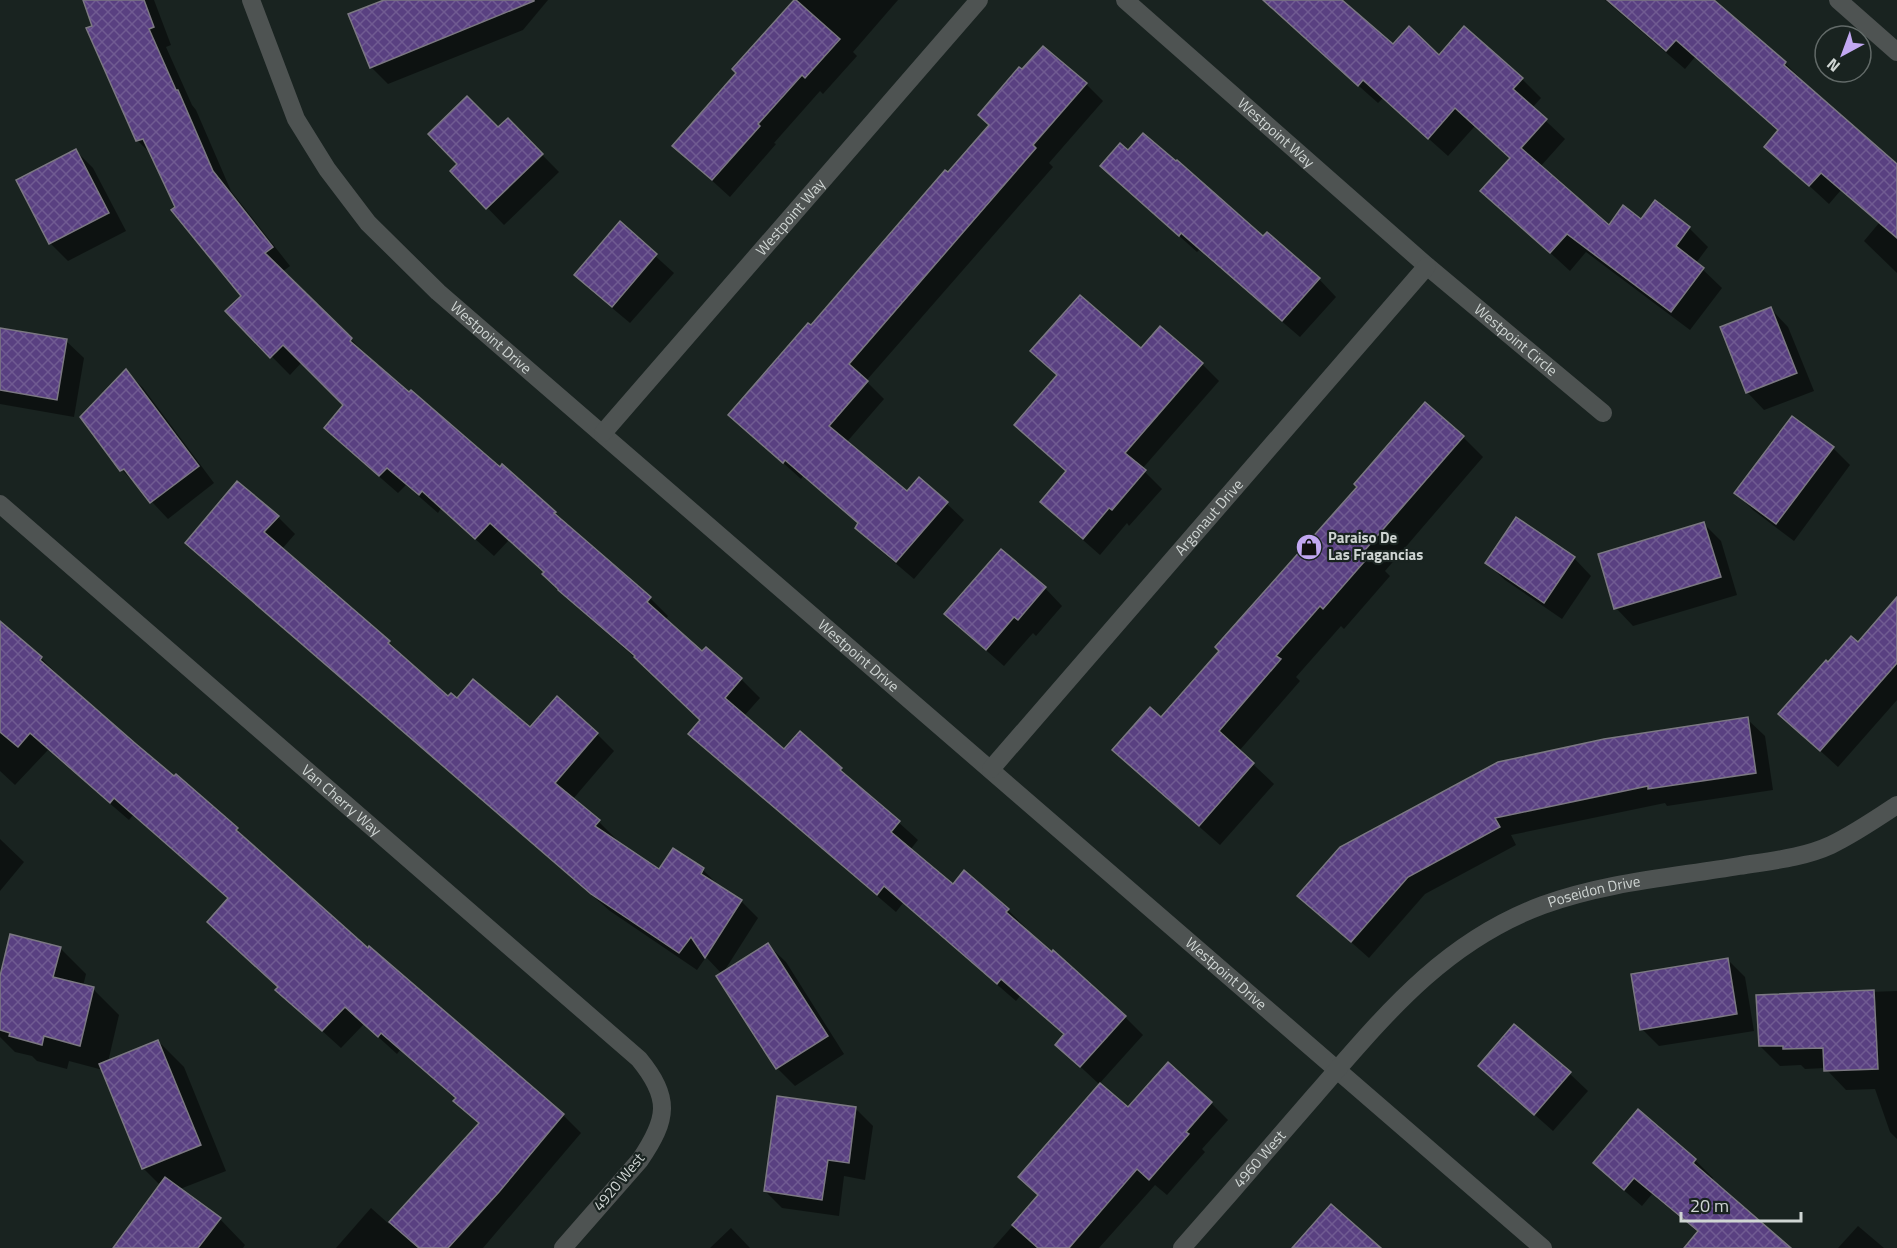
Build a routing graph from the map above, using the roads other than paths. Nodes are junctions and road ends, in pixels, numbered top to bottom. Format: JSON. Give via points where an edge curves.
{"nodes":[{"id":1,"x":251,"y":0,"type":"edge"},
{"id":2,"x":979,"y":0,"type":"edge"},
{"id":3,"x":1125,"y":0,"type":"edge"},
{"id":4,"x":1838,"y":0,"type":"edge"},
{"id":5,"x":1897,"y":52,"type":"edge"},
{"id":6,"x":1427,"y":266,"type":"junction"},
{"id":7,"x":1603,"y":413,"type":"dead end"},
{"id":8,"x":603,"y":433,"type":"junction"},
{"id":9,"x":0,"y":504,"type":"edge"},
{"id":10,"x":991,"y":769,"type":"junction"},
{"id":11,"x":1897,"y":805,"type":"edge"},
{"id":12,"x":1338,"y":1069,"type":"junction"},
{"id":13,"x":663,"y":1109,"type":"joint"},
{"id":14,"x":563,"y":1248,"type":"edge"},
{"id":15,"x":1182,"y":1248,"type":"edge"},
{"id":16,"x":1543,"y":1248,"type":"edge"}],
"edges":[{"from":1,"to":8,"type":"street","name":"Westpoint Drive","via":[[297,119],[327,170],[368,223],[438,292]]},
{"from":2,"to":8,"type":"street","name":"Westpoint Way"},
{"from":3,"to":6,"type":"street","name":"Westpoint Way"},
{"from":4,"to":5,"type":"street"},
{"from":6,"to":7,"type":"street","name":"Westpoint Circle"},
{"from":6,"to":10,"type":"street","name":"Argonaut Drive"},
{"from":8,"to":10,"type":"street","name":"Westpoint Drive"},
{"from":9,"to":13,"type":"street","name":"Van Cherry Way","via":[[639,1059],[656,1083]]},
{"from":10,"to":12,"type":"street","name":"Westpoint Drive"},
{"from":11,"to":12,"type":"street","name":"Poseidon Drive","via":[[1830,845],[1792,857],[1607,887],[1512,918],[1450,956],[1423,978]]},
{"from":12,"to":15,"type":"street","name":"4960 West"},
{"from":12,"to":16,"type":"street","name":"Westpoint Drive"},
{"from":13,"to":14,"type":"street","name":"4920 West","via":[[658,1128],[640,1160]]}]}
